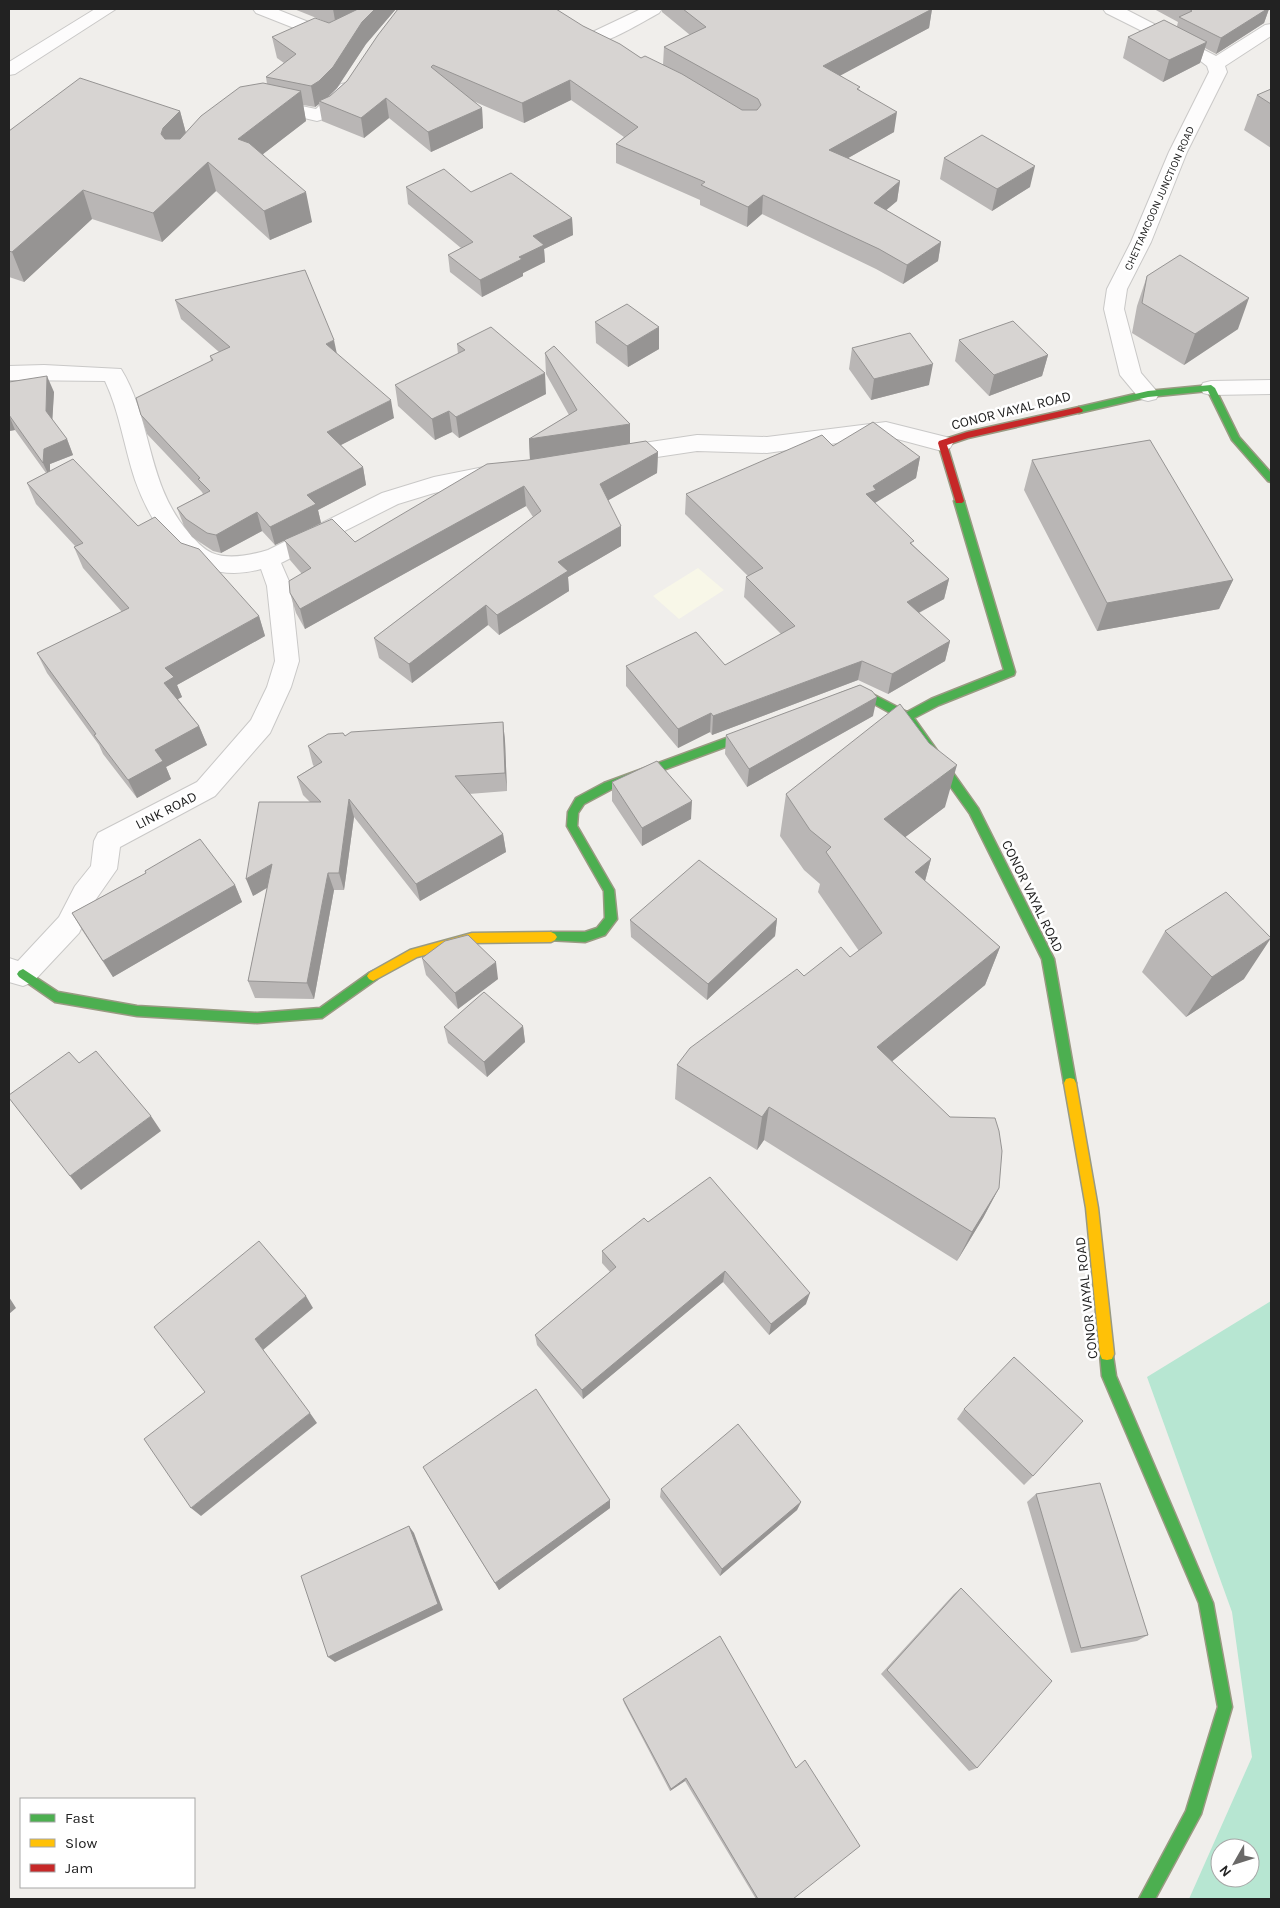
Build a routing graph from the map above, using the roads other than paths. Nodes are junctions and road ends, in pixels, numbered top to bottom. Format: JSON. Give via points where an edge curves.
{"nodes":[{"id":1,"x":106,"y":9,"type":"edge"},
{"id":2,"x":262,"y":9,"type":"edge"},
{"id":3,"x":384,"y":9,"type":"edge"},
{"id":4,"x":653,"y":9,"type":"edge"},
{"id":5,"x":1112,"y":9,"type":"edge"},
{"id":6,"x":1271,"y":29,"type":"edge"},
{"id":7,"x":608,"y":48,"type":"edge"},
{"id":8,"x":1215,"y":64,"type":"junction"},
{"id":9,"x":9,"y":70,"type":"edge"},
{"id":10,"x":358,"y":73,"type":"edge"},
{"id":11,"x":250,"y":106,"type":"edge"},
{"id":12,"x":9,"y":373,"type":"edge"},
{"id":13,"x":1271,"y":387,"type":"edge"},
{"id":14,"x":1211,"y":388,"type":"junction"},
{"id":15,"x":1148,"y":394,"type":"junction"},
{"id":16,"x":942,"y":443,"type":"junction"},
{"id":17,"x":594,"y":460,"type":"edge"},
{"id":18,"x":514,"y":471,"type":"edge"},
{"id":19,"x":1271,"y":479,"type":"edge"},
{"id":20,"x":268,"y":558,"type":"junction"},
{"id":21,"x":834,"y":700,"type":"edge"},
{"id":22,"x":907,"y":717,"type":"junction"},
{"id":23,"x":767,"y":726,"type":"edge"},
{"id":24,"x":16,"y":972,"type":"edge"},
{"id":25,"x":1147,"y":1899,"type":"edge"}],
"edges":[{"from":1,"to":9,"type":"street"},
{"from":2,"to":3,"type":"street","via":[[332,38]]},
{"from":4,"to":7,"type":"street","via":[[622,26],[582,35]]},
{"from":5,"to":8,"type":"street","via":[[1204,55]]},
{"from":6,"to":8,"type":"street"},
{"from":8,"to":15,"type":"street","name":"CHETTAMCOON JUNCTION ROAD","via":[[1218,72],[1215,81],[1178,152],[1117,289],[1114,309],[1131,375]]},
{"from":10,"to":11,"type":"street","via":[[326,112],[317,114],[270,105]]},
{"from":12,"to":20,"type":"street","via":[[113,374],[123,392],[145,475],[161,512],[182,540],[207,561],[231,565]]},
{"from":13,"to":14,"type":"street"},
{"from":14,"to":15,"type":"street","name":"CONOR VAYAL ROAD"},
{"from":14,"to":19,"type":"street","via":[[1235,438]]},
{"from":15,"to":16,"type":"street","name":"CONOR VAYAL ROAD"},
{"from":16,"to":17,"type":"street","via":[[886,429],[767,445],[697,443]]},
{"from":16,"to":22,"type":"street","name":"CONOR VAYAL ROAD","via":[[1010,672],[935,702]]},
{"from":18,"to":20,"type":"street","via":[[474,477],[378,503],[314,540]]},
{"from":20,"to":24,"type":"street","name":"LINK ROAD","via":[[279,586],[287,661],[262,726],[206,790],[107,842],[104,869],[84,894],[69,925]]},
{"from":21,"to":22,"type":"street","via":[[859,691]]},
{"from":22,"to":25,"type":"street","name":"CONOR VAYAL ROAD","via":[[974,811],[1048,958],[1092,1208],[1110,1376],[1206,1603],[1225,1708],[1193,1814]]},
{"from":23,"to":24,"type":"street","via":[[608,786],[580,801],[573,812],[572,826],[609,890],[611,920],[601,932],[584,937],[550,939],[472,938],[414,953],[372,977],[322,1013],[257,1018],[137,1011],[55,997]]}]}
